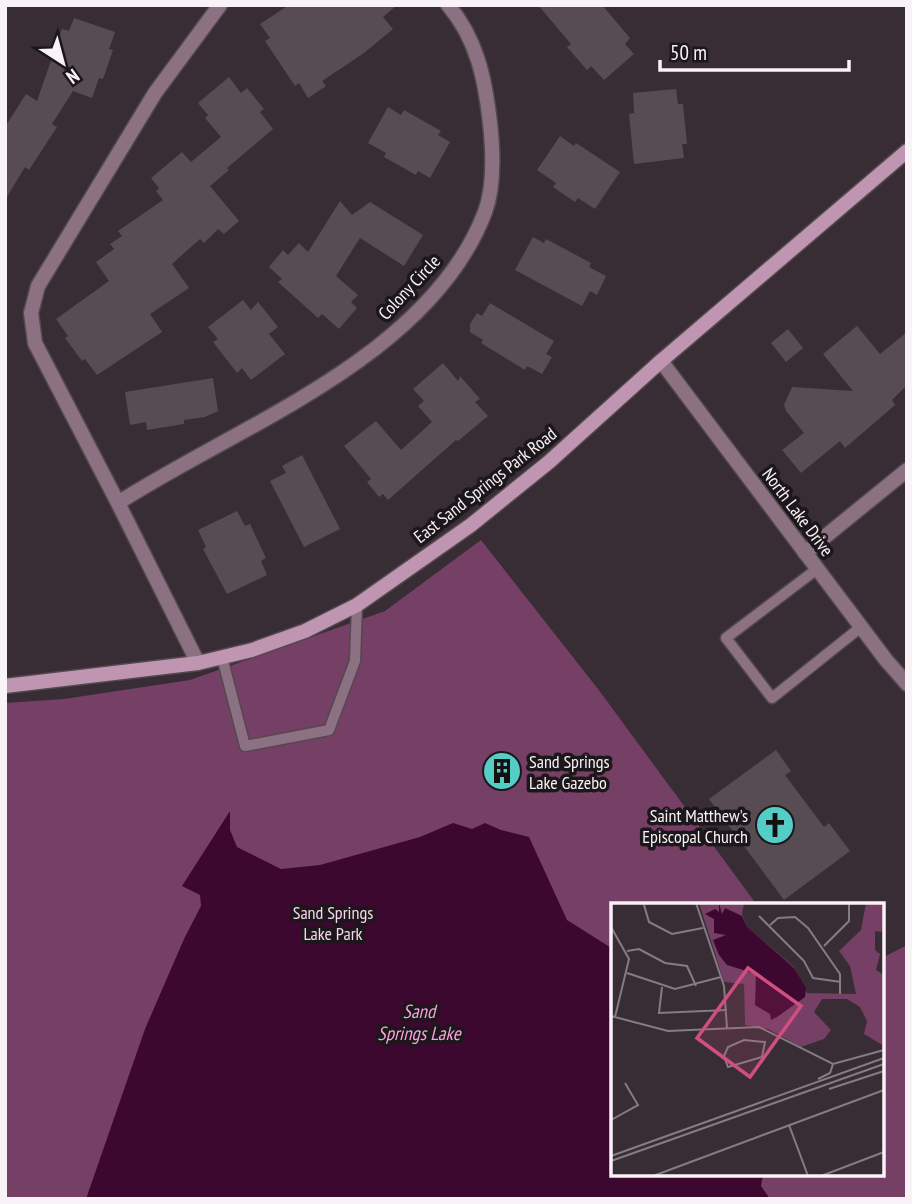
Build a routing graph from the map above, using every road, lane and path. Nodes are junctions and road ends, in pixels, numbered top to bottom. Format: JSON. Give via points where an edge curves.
{"nodes":[{"id":1,"x":220,"y":5,"type":"edge"},
{"id":2,"x":449,"y":5,"type":"edge"},
{"id":3,"x":907,"y":151,"type":"edge"},
{"id":4,"x":661,"y":360,"type":"junction"},
{"id":5,"x":907,"y":470,"type":"edge"},
{"id":6,"x":118,"y":503,"type":"junction"},
{"id":7,"x":805,"y":553,"type":"junction"},
{"id":8,"x":817,"y":569,"type":"junction"},
{"id":9,"x":357,"y":605,"type":"junction"},
{"id":10,"x":861,"y":627,"type":"junction"},
{"id":11,"x":222,"y":657,"type":"junction"},
{"id":12,"x":198,"y":663,"type":"junction"},
{"id":13,"x":907,"y":684,"type":"edge"},
{"id":14,"x":5,"y":686,"type":"edge"}],
"edges":[{"from":1,"to":6,"type":"street","via":[[155,93],[38,286],[31,313],[35,343]]},
{"from":2,"to":6,"type":"street","name":"Colony Circle","via":[[464,23],[479,57],[493,147],[486,211],[464,254],[408,321],[364,357],[300,400]]},
{"from":3,"to":4,"type":"street","name":"East Sand Springs Park Road"},
{"from":4,"to":7,"type":"street","name":"North Lake Drive"},
{"from":4,"to":9,"type":"street","name":"East Sand Springs Park Road","via":[[549,462],[471,525]]},
{"from":5,"to":7,"type":"street"},
{"from":6,"to":12,"type":"street"},
{"from":7,"to":8,"type":"street","name":"North Lake Drive"},
{"from":8,"to":10,"type":"street","name":"North Lake Drive"},
{"from":8,"to":10,"type":"lane","via":[[726,638],[772,698]]},
{"from":9,"to":11,"type":"street","name":"East Sand Springs Park Road","via":[[305,631]]},
{"from":9,"to":11,"type":"lane","via":[[355,661],[329,730],[245,746]]},
{"from":10,"to":13,"type":"street","name":"North Lake Drive"},
{"from":11,"to":12,"type":"street","name":"East Sand Springs Park Road"},
{"from":12,"to":14,"type":"street","name":"East Sand Springs Park Road"}]}
